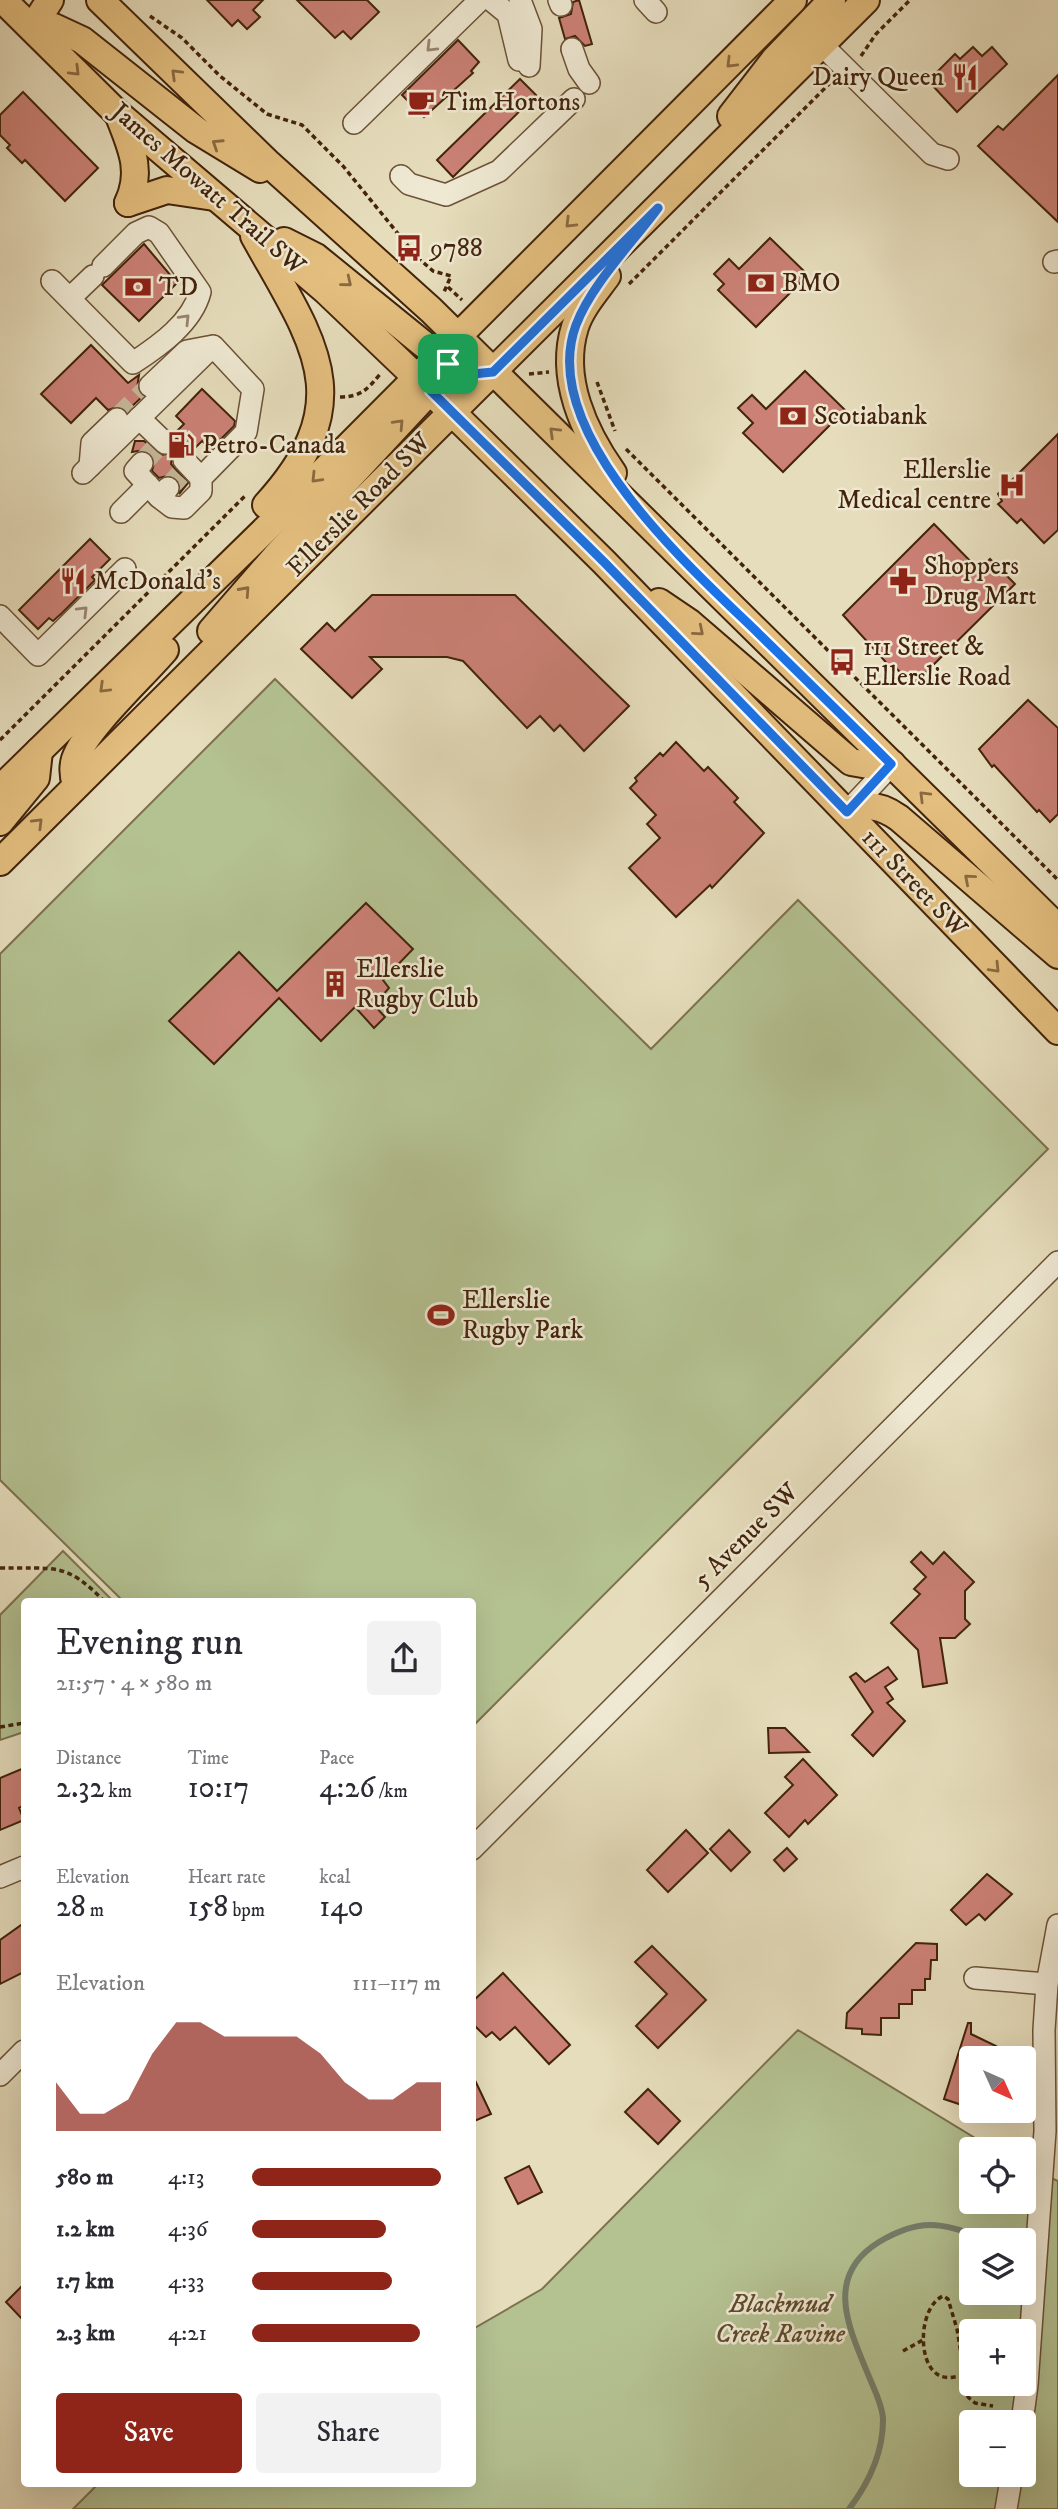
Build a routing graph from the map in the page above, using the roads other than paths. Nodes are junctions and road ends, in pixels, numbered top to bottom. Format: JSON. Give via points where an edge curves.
{"nodes":[{"id":1,"x":3,"y":0,"type":"edge"},
{"id":2,"x":50,"y":0,"type":"edge"},
{"id":3,"x":100,"y":0,"type":"edge"},
{"id":4,"x":480,"y":0,"type":"edge"},
{"id":5,"x":491,"y":0,"type":"edge"},
{"id":6,"x":520,"y":0,"type":"edge"},
{"id":7,"x":793,"y":0,"type":"edge"},
{"id":8,"x":831,"y":0,"type":"edge"},
{"id":9,"x":866,"y":0,"type":"edge"},
{"id":10,"x":32,"y":29,"type":"junction"},
{"id":11,"x":822,"y":45,"type":"junction"},
{"id":12,"x":572,"y":49,"type":"dead end"},
{"id":13,"x":589,"y":83,"type":"dead end"},
{"id":14,"x":574,"y":99,"type":"dead end"},
{"id":15,"x":117,"y":113,"type":"junction"},
{"id":16,"x":354,"y":123,"type":"dead end"},
{"id":17,"x":948,"y":159,"type":"dead end"},
{"id":18,"x":698,"y":169,"type":"junction"},
{"id":19,"x":401,"y":176,"type":"dead end"},
{"id":20,"x":298,"y":190,"type":"junction"},
{"id":21,"x":216,"y":197,"type":"junction"},
{"id":22,"x":658,"y":208,"type":"junction"},
{"id":23,"x":246,"y":223,"type":"junction"},
{"id":24,"x":52,"y":281,"type":"dead end"},
{"id":25,"x":70,"y":298,"type":"junction"},
{"id":26,"x":456,"y":335,"type":"junction"},
{"id":27,"x":213,"y":346,"type":"junction"},
{"id":28,"x":442,"y":360,"type":"junction"},
{"id":29,"x":493,"y":372,"type":"junction"},
{"id":30,"x":423,"y":384,"type":"junction"},
{"id":31,"x":150,"y":386,"type":"tunnel mouth"},
{"id":32,"x":451,"y":413,"type":"junction"},
{"id":33,"x":139,"y":418,"type":"junction"},
{"id":34,"x":117,"y":419,"type":"tunnel mouth"},
{"id":35,"x":109,"y":447,"type":"junction"},
{"id":36,"x":498,"y":459,"type":"junction"},
{"id":37,"x":166,"y":468,"type":"junction"},
{"id":38,"x":121,"y":512,"type":"dead end"},
{"id":39,"x":654,"y":532,"type":"junction"},
{"id":40,"x":604,"y":562,"type":"junction"},
{"id":41,"x":229,"y":566,"type":"junction"},
{"id":42,"x":125,"y":569,"type":"dead end"},
{"id":43,"x":201,"y":593,"type":"junction"},
{"id":44,"x":0,"y":616,"type":"edge"},
{"id":45,"x":142,"y":721,"type":"junction"},
{"id":46,"x":39,"y":751,"type":"junction"},
{"id":47,"x":891,"y":764,"type":"junction"},
{"id":48,"x":76,"y":785,"type":"junction"},
{"id":49,"x":0,"y":789,"type":"edge"},
{"id":50,"x":847,"y":812,"type":"junction"},
{"id":51,"x":0,"y":822,"type":"edge"},
{"id":52,"x":0,"y":862,"type":"edge"},
{"id":53,"x":1058,"y":928,"type":"edge"},
{"id":54,"x":1058,"y":955,"type":"edge"},
{"id":55,"x":1058,"y":1031,"type":"edge"},
{"id":56,"x":1058,"y":1262,"type":"edge"},
{"id":57,"x":476,"y":1845,"type":"edge"},
{"id":58,"x":21,"y":1868,"type":"edge"},
{"id":59,"x":0,"y":1877,"type":"edge"},
{"id":60,"x":1058,"y":1925,"type":"edge"},
{"id":61,"x":975,"y":1978,"type":"dead end"},
{"id":62,"x":1047,"y":1984,"type":"junction"},
{"id":63,"x":21,"y":2054,"type":"edge"},
{"id":64,"x":0,"y":2076,"type":"edge"},
{"id":65,"x":1024,"y":2410,"type":"edge"},
{"id":66,"x":1010,"y":2487,"type":"edge"},
{"id":67,"x":1006,"y":2509,"type":"edge"}],
"edges":[{"from":1,"to":10,"type":"main road","name":"James Mowatt Trail SW"},
{"from":2,"to":10,"type":"main road"},
{"from":20,"to":3,"type":"main road","one_way":true},
{"from":4,"to":16,"type":"street","one_way":true},
{"from":5,"to":6,"type":"street","via":[[508,14],[524,63],[531,29]]},
{"from":7,"to":26,"type":"main road","one_way":true},
{"from":8,"to":18,"type":"main road","via":[[775,59]]},
{"from":9,"to":11,"type":"main road","name":"Ellerslie Road SW"},
{"from":10,"to":15,"type":"main road","name":"James Mowatt Trail SW","one_way":true},
{"from":20,"to":10,"type":"main road","one_way":true,"via":[[196,130],[82,40],[54,27]]},
{"from":11,"to":17,"type":"street","via":[[932,154]]},
{"from":11,"to":18,"type":"main road","name":"Ellerslie Road SW"},
{"from":12,"to":13,"type":"street"},
{"from":14,"to":19,"type":"street","via":[[499,171],[446,195],[409,184]]},
{"from":15,"to":21,"type":"main road","name":"James Mowatt Trail SW"},
{"from":15,"to":21,"type":"main road","via":[[137,172],[128,204],[167,190]]},
{"from":18,"to":22,"type":"main road","name":"Ellerslie Road SW"},
{"from":20,"to":26,"type":"main road"},
{"from":21,"to":23,"type":"main road","name":"James Mowatt Trail SW"},
{"from":22,"to":29,"type":"main road","name":"Ellerslie Road SW"},
{"from":22,"to":39,"type":"main road","via":[[592,296],[576,326],[571,354],[571,381],[595,448]]},
{"from":23,"to":28,"type":"main road","one_way":true,"via":[[316,257]]},
{"from":23,"to":30,"type":"main road","name":"James Mowatt Trail SW","via":[[326,290]]},
{"from":23,"to":41,"type":"main road","via":[[303,321],[321,373],[321,397],[304,455],[263,509]]},
{"from":24,"to":25,"type":"street"},
{"from":25,"to":25,"type":"street","one_way":true,"via":[[133,363],[158,346],[195,308],[200,292],[159,233],[149,227],[136,233]]},
{"from":26,"to":28,"type":"main road"},
{"from":26,"to":29,"type":"main road"},
{"from":27,"to":31,"type":"street","via":[[187,351]]},
{"from":27,"to":33,"type":"street"},
{"from":27,"to":37,"type":"street","via":[[253,388],[246,432]]},
{"from":28,"to":29,"type":"main road","via":[[473,374]]},
{"from":28,"to":30,"type":"main road","via":[[442,378]]},
{"from":29,"to":32,"type":"main road","name":"Ellerslie Road SW"},
{"from":39,"to":29,"type":"main road","one_way":true},
{"from":30,"to":32,"type":"main road","name":"111 Street SW"},
{"from":30,"to":41,"type":"main road","name":"Ellerslie Road SW","one_way":true},
{"from":45,"to":30,"type":"main road","one_way":true,"via":[[223,615]]},
{"from":32,"to":36,"type":"main road","name":"111 Street SW"},
{"from":32,"to":45,"type":"main road","name":"Ellerslie Road SW"},
{"from":33,"to":35,"type":"street"},
{"from":33,"to":37,"type":"street"},
{"from":34,"to":35,"type":"street","via":[[92,443],[87,469]]},
{"from":35,"to":37,"type":"street"},
{"from":36,"to":40,"type":"main road","name":"111 Street SW"},
{"from":36,"to":45,"type":"main road","via":[[465,441],[436,448],[209,666]]},
{"from":37,"to":38,"type":"street"},
{"from":39,"to":47,"type":"main road"},
{"from":40,"to":47,"type":"main road","one_way":true,"via":[[690,623],[851,762]]},
{"from":40,"to":50,"type":"main road","name":"111 Street SW"},
{"from":41,"to":43,"type":"main road","name":"Ellerslie Road SW"},
{"from":44,"to":42,"type":"street","one_way":true,"via":[[38,655]]},
{"from":43,"to":46,"type":"main road","name":"Ellerslie Road SW","one_way":true},
{"from":43,"to":48,"type":"main road","via":[[180,632],[90,735],[76,757],[72,773]]},
{"from":45,"to":48,"type":"main road","name":"Ellerslie Road SW"},
{"from":46,"to":49,"type":"main road","name":"Ellerslie Road SW"},
{"from":46,"to":51,"type":"main road","via":[[36,778]]},
{"from":47,"to":50,"type":"street"},
{"from":53,"to":47,"type":"main road","one_way":true},
{"from":52,"to":48,"type":"main road","name":"Ellerslie Road SW","one_way":true},
{"from":54,"to":50,"type":"main road","one_way":true,"via":[[899,818],[870,806]]},
{"from":50,"to":55,"type":"main road","name":"111 Street SW","one_way":true},
{"from":56,"to":57,"type":"street","name":"5 Avenue SW"},
{"from":58,"to":59,"type":"street"},
{"from":60,"to":62,"type":"street"},
{"from":61,"to":62,"type":"street"},
{"from":62,"to":65,"type":"street","via":[[1045,2131]]},
{"from":63,"to":64,"type":"street"},
{"from":66,"to":67,"type":"street"}]}
